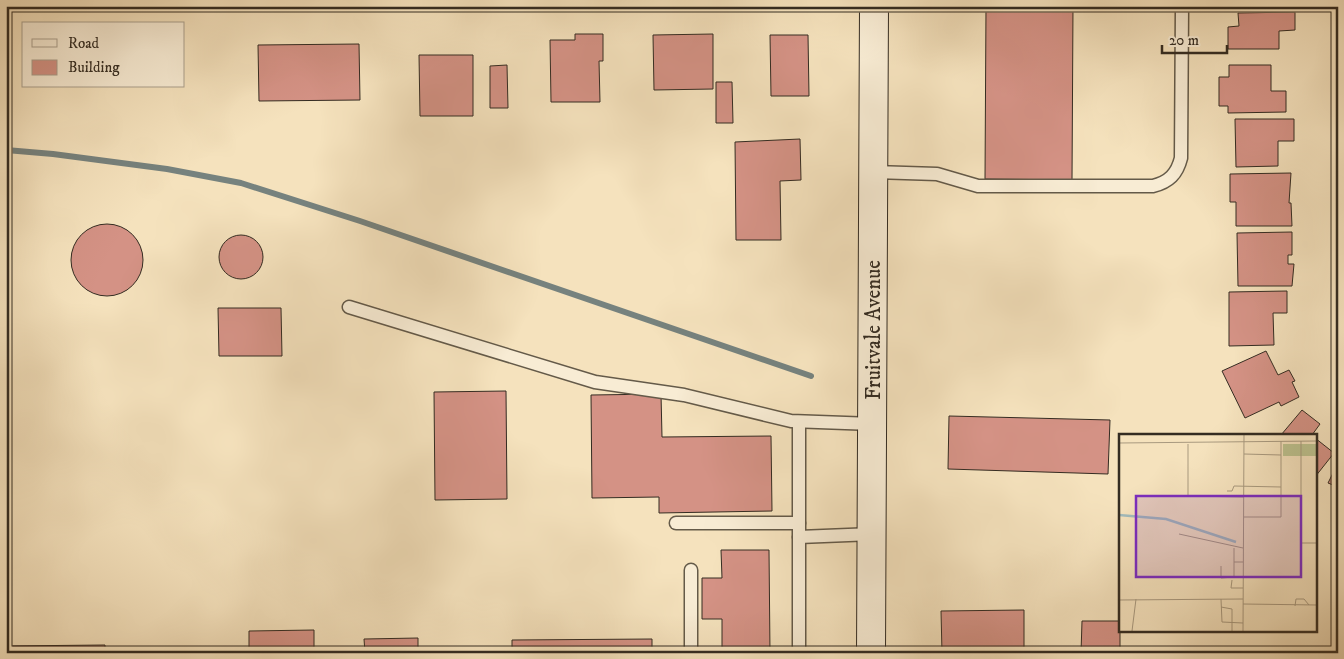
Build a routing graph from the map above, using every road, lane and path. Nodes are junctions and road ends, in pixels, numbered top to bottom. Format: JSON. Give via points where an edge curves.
{"nodes":[{"id":1,"x":874,"y":6,"type":"edge"},
{"id":2,"x":1182,"y":6,"type":"edge"},
{"id":3,"x":874,"y":172,"type":"junction"},
{"id":4,"x":349,"y":306,"type":"dead end"},
{"id":5,"x":799,"y":422,"type":"junction"},
{"id":6,"x":873,"y":424,"type":"junction"},
{"id":7,"x":676,"y":522,"type":"dead end"},
{"id":8,"x":799,"y":523,"type":"junction"},
{"id":9,"x":873,"y":534,"type":"junction"},
{"id":10,"x":799,"y":536,"type":"junction"},
{"id":11,"x":691,"y":570,"type":"dead end"},
{"id":12,"x":691,"y":653,"type":"edge"},
{"id":13,"x":799,"y":653,"type":"edge"},
{"id":14,"x":871,"y":653,"type":"edge"}],
"edges":[{"from":1,"to":3,"type":"main road","name":"Fruitvale Avenue"},
{"from":2,"to":3,"type":"lane","via":[[1181,158],[1178,168],[1164,183],[1153,186],[978,186],[937,174]]},
{"from":3,"to":6,"type":"main road","name":"Fruitvale Avenue"},
{"from":4,"to":5,"type":"lane","via":[[595,382],[684,395]]},
{"from":5,"to":6,"type":"lane"},
{"from":5,"to":8,"type":"lane"},
{"from":6,"to":9,"type":"main road","name":"Fruitvale Avenue"},
{"from":7,"to":8,"type":"lane"},
{"from":8,"to":10,"type":"lane"},
{"from":9,"to":10,"type":"lane"},
{"from":9,"to":14,"type":"main road","name":"Fruitvale Avenue"},
{"from":10,"to":13,"type":"lane"},
{"from":11,"to":12,"type":"lane"}]}
